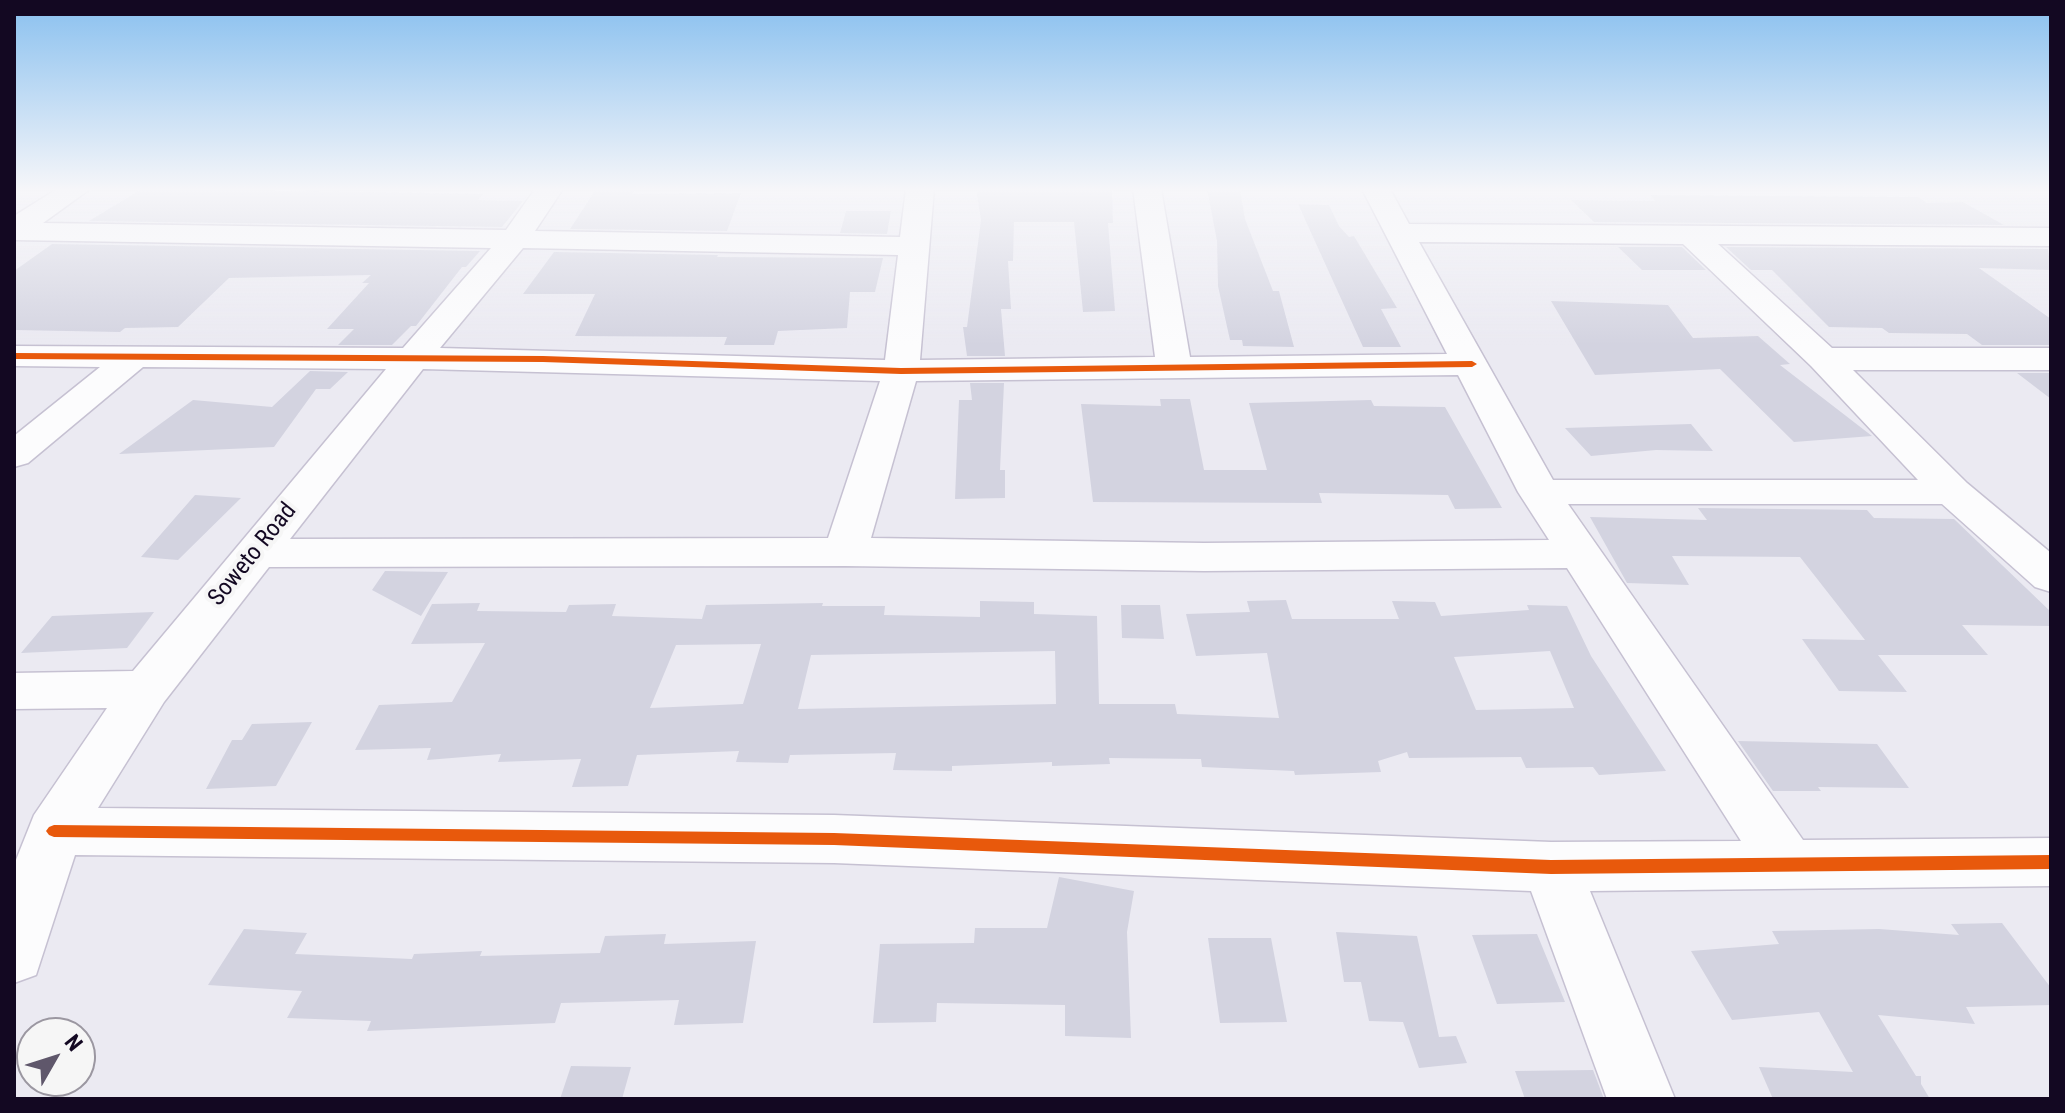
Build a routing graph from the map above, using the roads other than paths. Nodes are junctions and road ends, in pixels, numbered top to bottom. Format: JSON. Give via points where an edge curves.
{"nodes":[{"id":1,"x":513,"y":241,"type":"joint"},
{"id":2,"x":914,"y":241,"type":"edge"},
{"id":3,"x":1155,"y":241,"type":"edge"},
{"id":4,"x":1404,"y":241,"type":"edge"},
{"id":5,"x":1697,"y":241,"type":"edge"},
{"id":6,"x":913,"y":246,"type":"junction"},
{"id":7,"x":14,"y":356,"type":"edge"},
{"id":8,"x":135,"y":356,"type":"junction"},
{"id":9,"x":413,"y":358,"type":"junction"},
{"id":10,"x":1823,"y":359,"type":"junction"},
{"id":11,"x":2051,"y":359,"type":"edge"},
{"id":12,"x":1472,"y":364,"type":"junction"},
{"id":13,"x":1174,"y":366,"type":"junction"},
{"id":14,"x":901,"y":371,"type":"junction"},
{"id":15,"x":14,"y":455,"type":"edge"},
{"id":16,"x":1539,"y":492,"type":"junction"},
{"id":17,"x":1952,"y":492,"type":"junction"},
{"id":18,"x":845,"y":552,"type":"junction"},
{"id":19,"x":253,"y":553,"type":"junction"},
{"id":20,"x":1582,"y":554,"type":"junction"},
{"id":21,"x":2051,"y":577,"type":"edge"},
{"id":22,"x":146,"y":689,"type":"junction"},
{"id":23,"x":14,"y":691,"type":"edge"},
{"id":24,"x":54,"y":831,"type":"junction"},
{"id":25,"x":2051,"y":862,"type":"edge"},
{"id":26,"x":1789,"y":866,"type":"junction"},
{"id":27,"x":1551,"y":867,"type":"junction"},
{"id":28,"x":14,"y":955,"type":"edge"},
{"id":29,"x":1641,"y":1099,"type":"edge"}],
"edges":[{"from":1,"to":6,"type":"street"},
{"from":1,"to":9,"type":"street","name":"Soweto Road"},
{"from":2,"to":6,"type":"street"},
{"from":3,"to":13,"type":"street"},
{"from":4,"to":12,"type":"street"},
{"from":5,"to":10,"type":"street"},
{"from":6,"to":14,"type":"street"},
{"from":7,"to":8,"type":"street"},
{"from":8,"to":9,"type":"street"},
{"from":8,"to":15,"type":"street"},
{"from":9,"to":14,"type":"street"},
{"from":9,"to":19,"type":"street","name":"Soweto Road"},
{"from":10,"to":11,"type":"street"},
{"from":10,"to":17,"type":"street"},
{"from":12,"to":13,"type":"street"},
{"from":12,"to":16,"type":"street"},
{"from":13,"to":14,"type":"street"},
{"from":14,"to":18,"type":"street"},
{"from":16,"to":17,"type":"street"},
{"from":16,"to":20,"type":"street"},
{"from":17,"to":21,"type":"street"},
{"from":18,"to":19,"type":"street"},
{"from":18,"to":20,"type":"street","via":[[1204,557]]},
{"from":19,"to":22,"type":"street","name":"Soweto Road"},
{"from":20,"to":26,"type":"street"},
{"from":22,"to":23,"type":"street"},
{"from":22,"to":24,"type":"street","name":"Soweto Road"},
{"from":24,"to":27,"type":"street","via":[[834,839]]},
{"from":24,"to":28,"type":"street","name":"Soweto Road"},
{"from":25,"to":26,"type":"street"},
{"from":26,"to":27,"type":"street"},
{"from":27,"to":29,"type":"street"}]}
